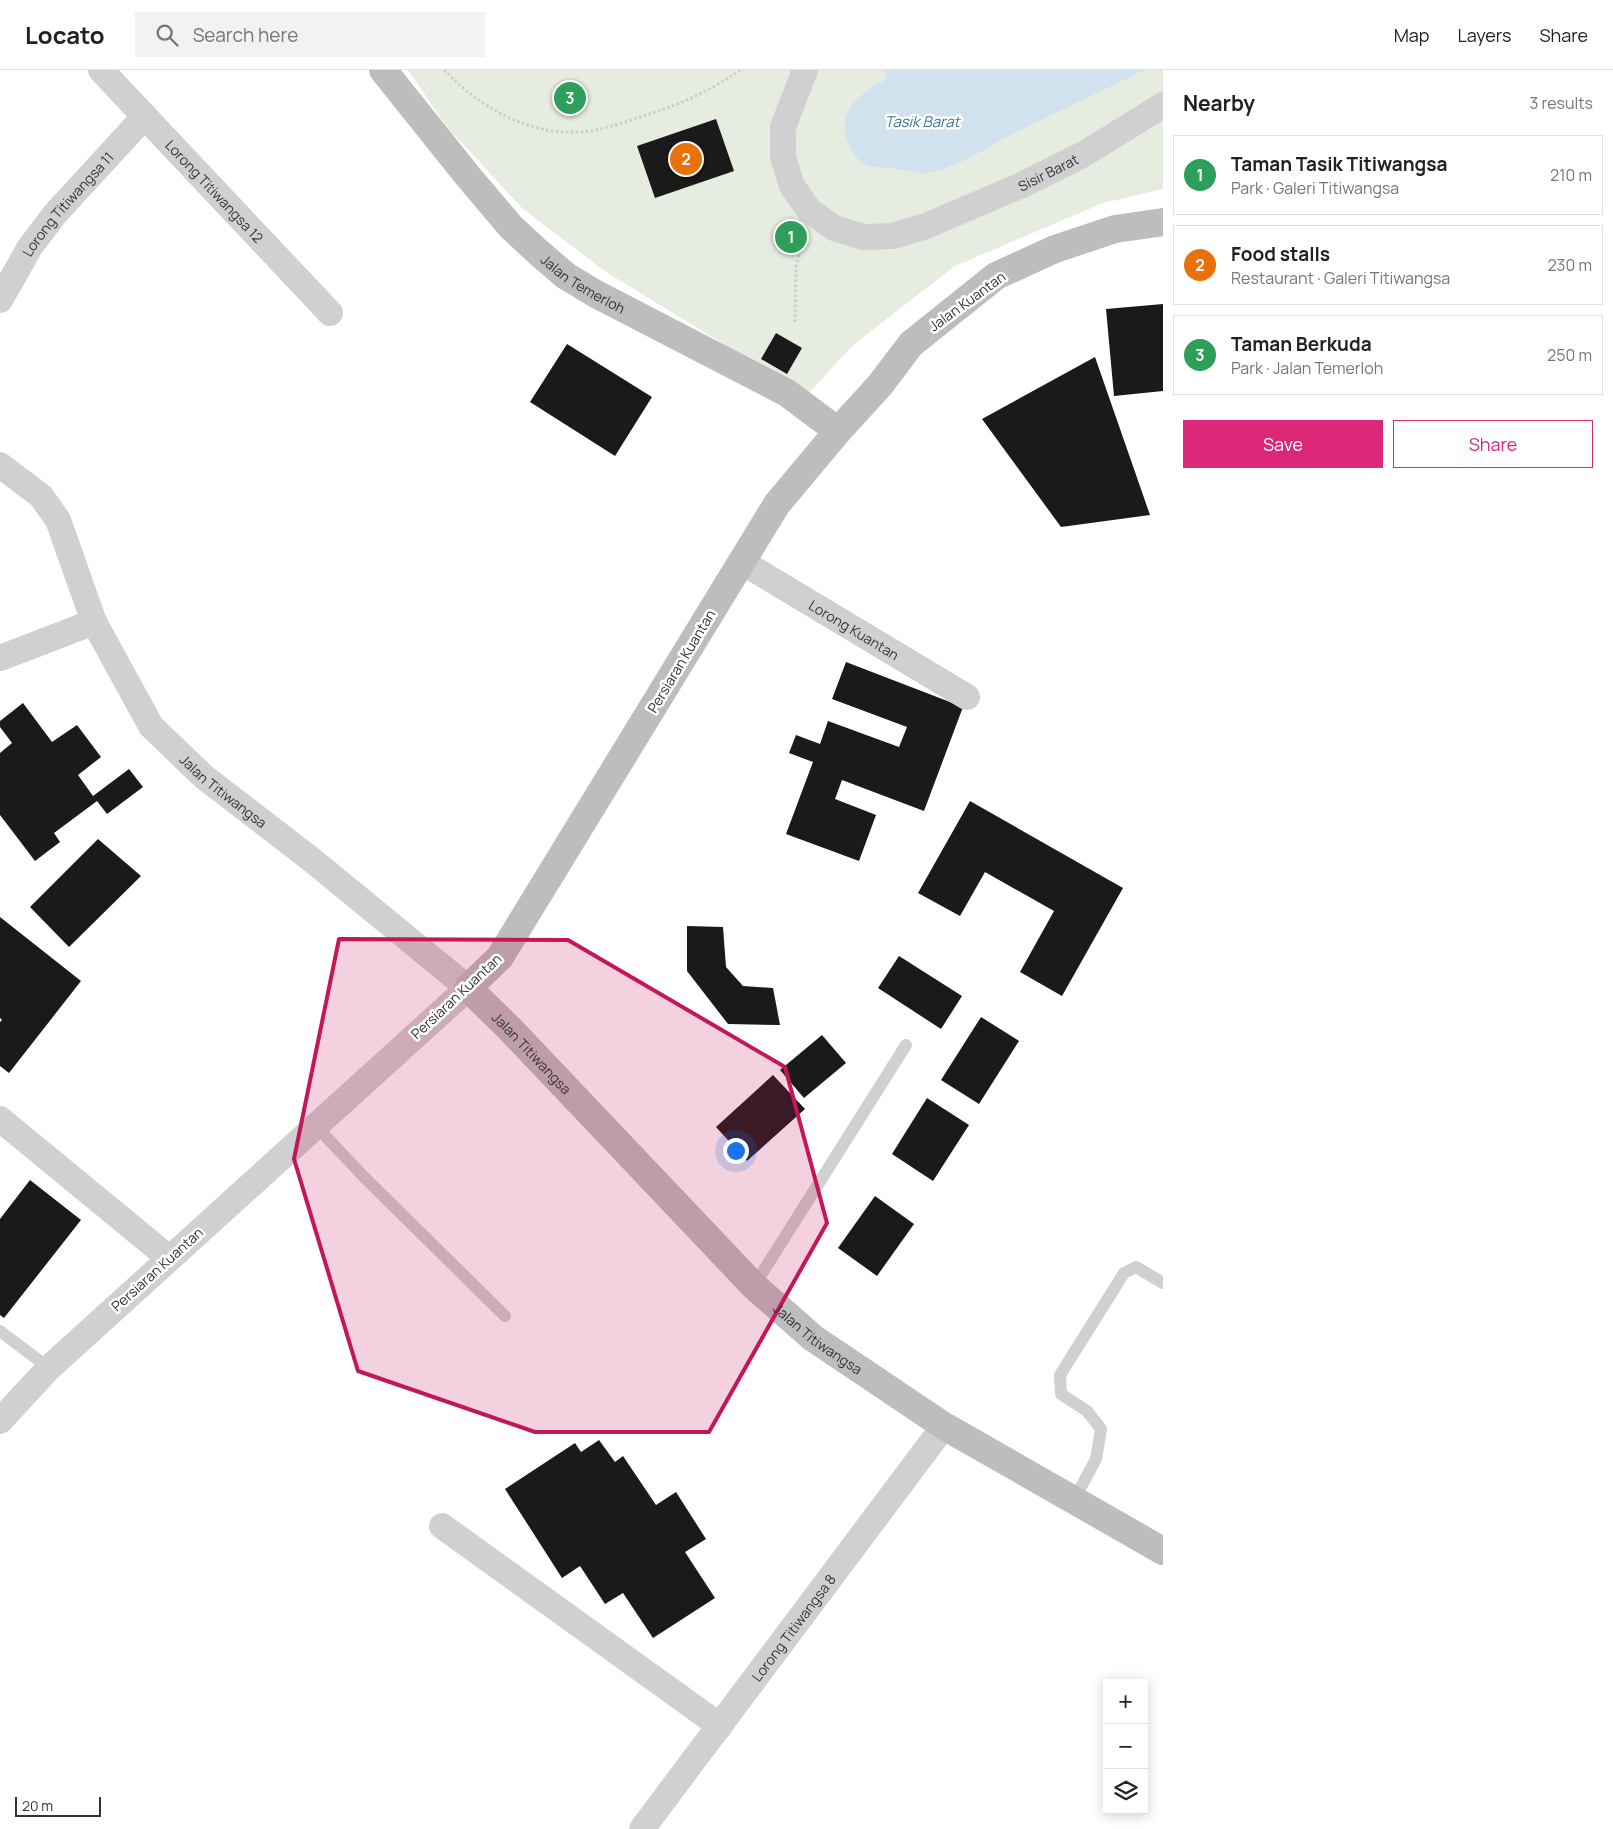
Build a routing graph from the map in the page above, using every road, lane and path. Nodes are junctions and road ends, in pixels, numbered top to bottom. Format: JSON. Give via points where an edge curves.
{"nodes":[{"id":1,"x":101,"y":70,"type":"edge"},
{"id":2,"x":383,"y":70,"type":"edge"},
{"id":3,"x":444,"y":70,"type":"edge"},
{"id":4,"x":740,"y":70,"type":"edge"},
{"id":5,"x":805,"y":70,"type":"edge"},
{"id":6,"x":1163,"y":105,"type":"edge"},
{"id":7,"x":145,"y":116,"type":"junction"},
{"id":8,"x":809,"y":210,"type":"junction"},
{"id":9,"x":1163,"y":222,"type":"edge"},
{"id":10,"x":0,"y":300,"type":"edge"},
{"id":11,"x":330,"y":313,"type":"dead end"},
{"id":12,"x":795,"y":322,"type":"dead end"},
{"id":13,"x":838,"y":431,"type":"junction"},
{"id":14,"x":0,"y":466,"type":"edge"},
{"id":15,"x":742,"y":562,"type":"junction"},
{"id":16,"x":94,"y":622,"type":"junction"},
{"id":17,"x":0,"y":658,"type":"edge"},
{"id":18,"x":967,"y":696,"type":"dead end"},
{"id":19,"x":468,"y":988,"type":"junction"},
{"id":20,"x":906,"y":1046,"type":"dead end"},
{"id":21,"x":0,"y":1119,"type":"edge"},
{"id":22,"x":315,"y":1125,"type":"junction"},
{"id":23,"x":168,"y":1258,"type":"junction"},
{"id":24,"x":1163,"y":1283,"type":"edge"},
{"id":25,"x":754,"y":1286,"type":"junction"},
{"id":26,"x":505,"y":1316,"type":"dead end"},
{"id":27,"x":0,"y":1331,"type":"edge"},
{"id":28,"x":49,"y":1368,"type":"junction"},
{"id":29,"x":0,"y":1422,"type":"edge"},
{"id":30,"x":944,"y":1426,"type":"junction"},
{"id":31,"x":1074,"y":1500,"type":"junction"},
{"id":32,"x":442,"y":1526,"type":"dead end"},
{"id":33,"x":1163,"y":1551,"type":"edge"},
{"id":34,"x":720,"y":1726,"type":"junction"},
{"id":35,"x":642,"y":1829,"type":"edge"}],
"edges":[{"from":1,"to":7,"type":"street","name":"Lorong Titiwangsa 12"},
{"from":2,"to":13,"type":"street","name":"Jalan Temerloh","via":[[466,176],[511,227],[566,276],[786,393]]},
{"from":3,"to":4,"type":"path","via":[[494,111],[534,126],[566,132],[607,128],[665,109],[720,84]]},
{"from":5,"to":8,"type":"street","name":"Sisir Barat","via":[[783,128],[783,158],[792,186]]},
{"from":6,"to":8,"type":"street","name":"Sisir Barat","via":[[1084,154],[1022,185],[926,226],[893,236],[863,237],[834,228]]},
{"from":7,"to":10,"type":"street","name":"Lorong Titiwangsa 11","via":[[55,214],[30,247]]},
{"from":7,"to":11,"type":"street","name":"Lorong Titiwangsa 12"},
{"from":8,"to":12,"type":"path","via":[[796,267]]},
{"from":9,"to":13,"type":"street","name":"Jalan Kuantan","via":[[1115,230],[1055,248],[996,276],[910,344],[880,385]]},
{"from":13,"to":15,"type":"street","name":"Persiaran Kuantan","via":[[778,504]]},
{"from":14,"to":16,"type":"street","name":"Jalan Titiwangsa","via":[[42,496],[58,520]]},
{"from":15,"to":18,"type":"street","name":"Lorong Kuantan"},
{"from":15,"to":19,"type":"street","name":"Persiaran Kuantan","via":[[500,957]]},
{"from":16,"to":17,"type":"street"},
{"from":16,"to":19,"type":"street","name":"Jalan Titiwangsa","via":[[151,726],[204,777],[312,860]]},
{"from":19,"to":22,"type":"street","name":"Persiaran Kuantan"},
{"from":19,"to":25,"type":"street","name":"Jalan Titiwangsa"},
{"from":20,"to":25,"type":"lane"},
{"from":21,"to":23,"type":"street"},
{"from":22,"to":23,"type":"street","name":"Persiaran Kuantan"},
{"from":22,"to":26,"type":"lane"},
{"from":23,"to":28,"type":"street","name":"Persiaran Kuantan"},
{"from":24,"to":31,"type":"lane","via":[[1136,1267],[1124,1273],[1060,1374],[1061,1394],[1087,1411],[1101,1429],[1096,1459]]},
{"from":25,"to":30,"type":"street","name":"Jalan Titiwangsa","via":[[812,1338]]},
{"from":27,"to":28,"type":"lane"},
{"from":28,"to":29,"type":"street","name":"Persiaran Kuantan"},
{"from":30,"to":31,"type":"street","name":"Jalan Titiwangsa"},
{"from":30,"to":34,"type":"street","name":"Lorong Titiwangsa 8"},
{"from":31,"to":33,"type":"street","name":"Jalan Titiwangsa"},
{"from":32,"to":34,"type":"street"},
{"from":34,"to":35,"type":"street","name":"Lorong Titiwangsa 8"}]}
